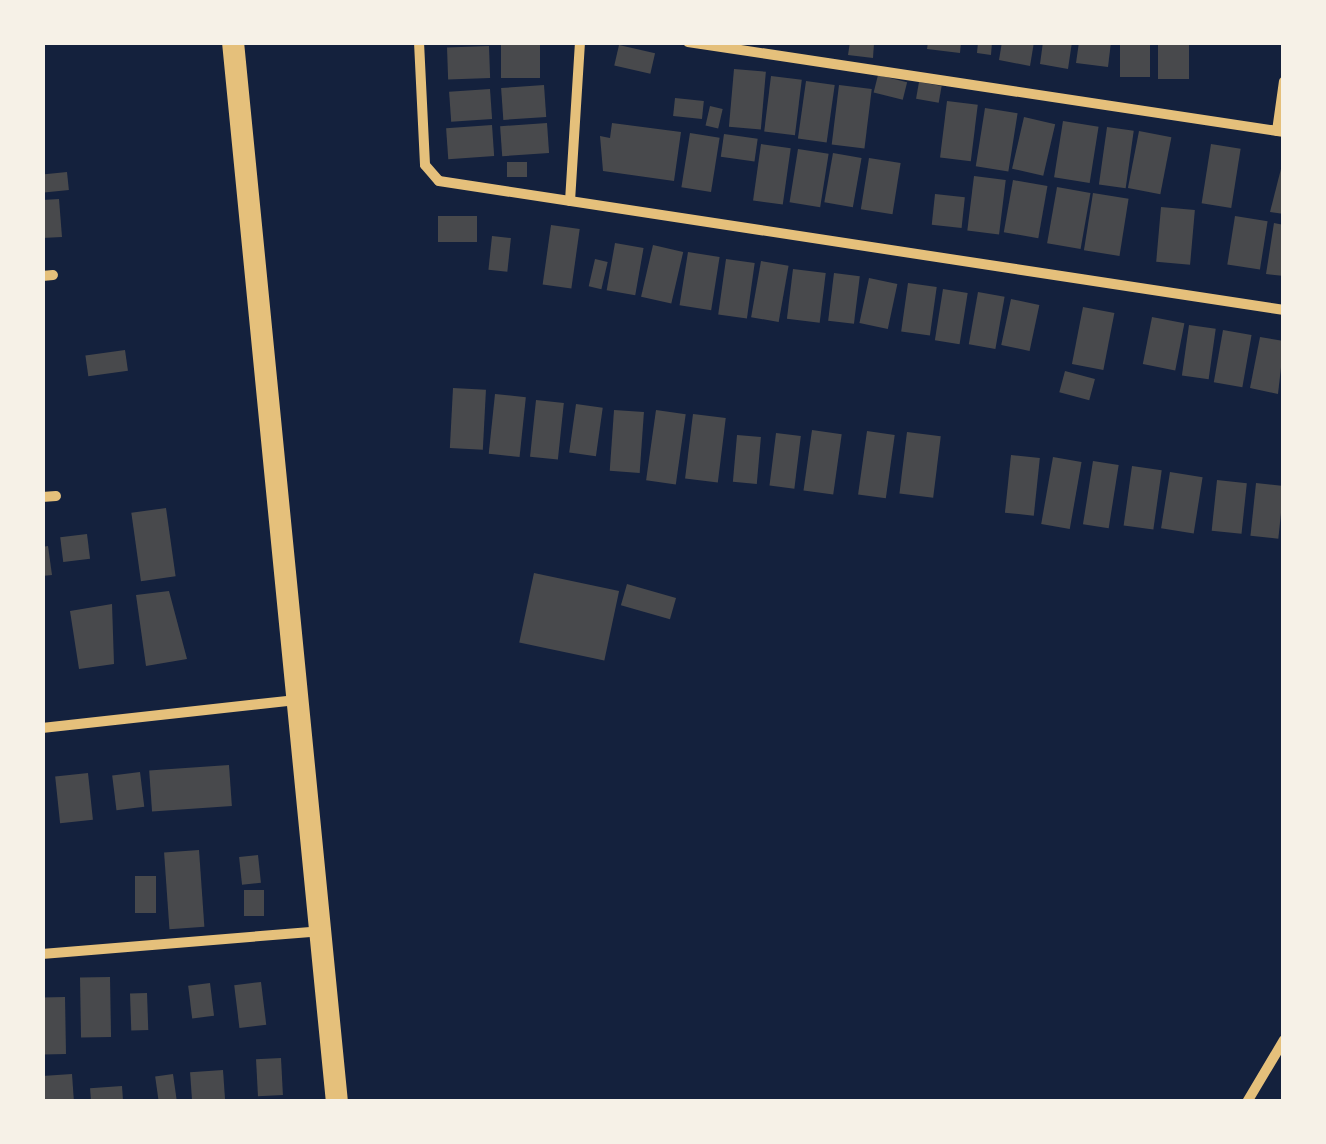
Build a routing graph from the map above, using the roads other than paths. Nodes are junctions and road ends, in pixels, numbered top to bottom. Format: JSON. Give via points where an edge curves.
{"nodes":[{"id":1,"x":233,"y":42,"type":"edge"},
{"id":2,"x":419,"y":42,"type":"edge"},
{"id":3,"x":580,"y":42,"type":"edge"},
{"id":4,"x":688,"y":42,"type":"edge"},
{"id":5,"x":1284,"y":82,"type":"edge"},
{"id":6,"x":1280,"y":131,"type":"edge"},
{"id":7,"x":570,"y":201,"type":"junction"},
{"id":8,"x":1284,"y":310,"type":"edge"},
{"id":9,"x":56,"y":496,"type":"dead end"},
{"id":10,"x":42,"y":498,"type":"edge"},
{"id":11,"x":297,"y":700,"type":"junction"},
{"id":12,"x":42,"y":728,"type":"edge"},
{"id":13,"x":324,"y":932,"type":"junction"},
{"id":14,"x":42,"y":954,"type":"edge"},
{"id":15,"x":1284,"y":1040,"type":"edge"},
{"id":16,"x":338,"y":1102,"type":"edge"},
{"id":17,"x":1247,"y":1102,"type":"edge"}],
"edges":[{"from":1,"to":11,"type":"main road"},
{"from":2,"to":7,"type":"street","via":[[430,175]]},
{"from":3,"to":7,"type":"street"},
{"from":4,"to":6,"type":"street"},
{"from":5,"to":6,"type":"street"},
{"from":7,"to":8,"type":"street"},
{"from":9,"to":10,"type":"street"},
{"from":11,"to":12,"type":"street"},
{"from":11,"to":13,"type":"main road"},
{"from":13,"to":14,"type":"street"},
{"from":13,"to":16,"type":"main road"},
{"from":15,"to":17,"type":"street"}]}
